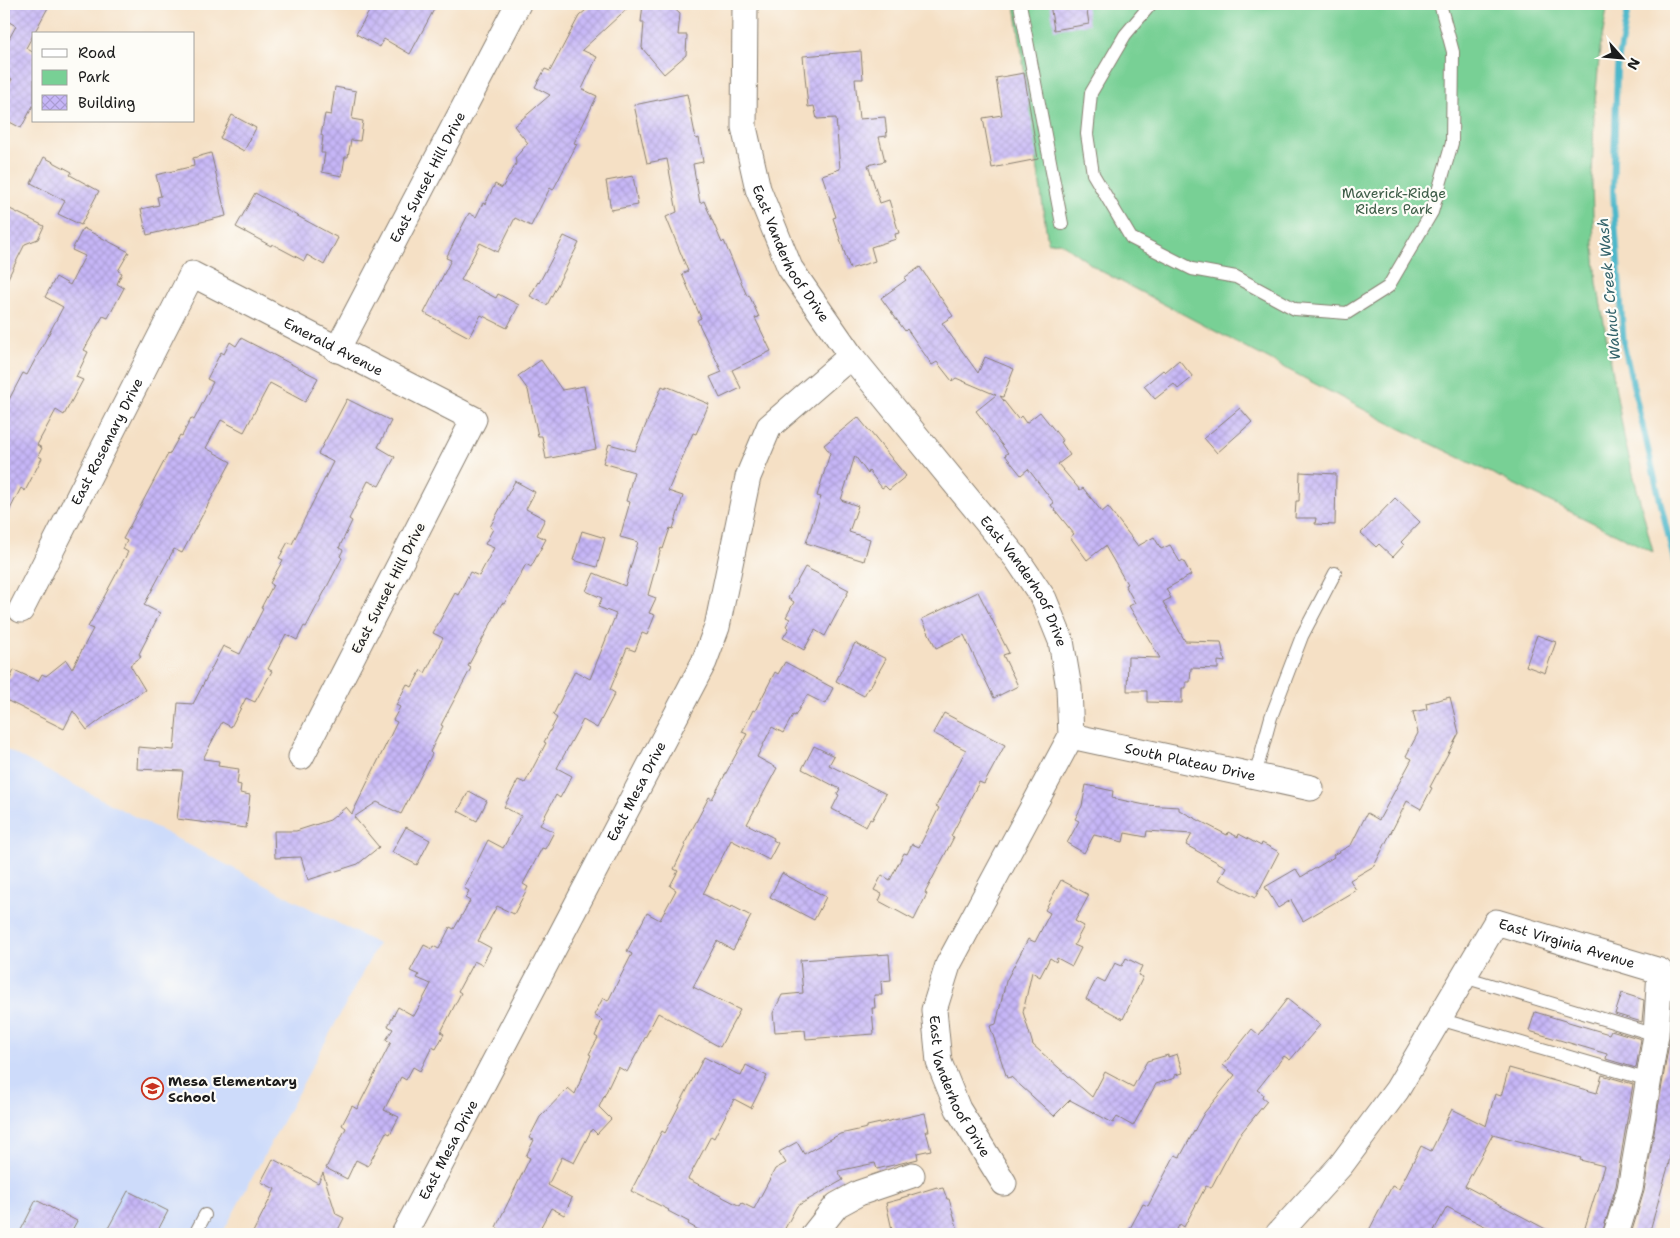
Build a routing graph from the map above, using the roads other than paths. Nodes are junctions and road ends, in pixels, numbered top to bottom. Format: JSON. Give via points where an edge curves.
{"nodes":[{"id":1,"x":518,"y":4,"type":"edge"},
{"id":2,"x":745,"y":4,"type":"edge"},
{"id":3,"x":1020,"y":4,"type":"edge"},
{"id":4,"x":1150,"y":4,"type":"edge"},
{"id":5,"x":1440,"y":4,"type":"edge"},
{"id":6,"x":1062,"y":224,"type":"dead end"},
{"id":7,"x":192,"y":274,"type":"joint"},
{"id":8,"x":337,"y":350,"type":"junction"},
{"id":9,"x":851,"y":356,"type":"junction"},
{"id":10,"x":474,"y":419,"type":"joint"},
{"id":11,"x":1335,"y":573,"type":"dead end"},
{"id":12,"x":21,"y":610,"type":"dead end"},
{"id":13,"x":1071,"y":736,"type":"junction"},
{"id":14,"x":301,"y":758,"type":"dead end"},
{"id":15,"x":1256,"y":776,"type":"junction"},
{"id":16,"x":1311,"y":788,"type":"dead end"},
{"id":17,"x":1464,"y":977,"type":"junction"},
{"id":18,"x":1439,"y":1019,"type":"junction"},
{"id":19,"x":1656,"y":1035,"type":"junction"},
{"id":20,"x":1649,"y":1080,"type":"junction"},
{"id":21,"x":912,"y":1175,"type":"dead end"},
{"id":22,"x":1004,"y":1183,"type":"dead end"},
{"id":23,"x":205,"y":1215,"type":"dead end"},
{"id":24,"x":824,"y":1231,"type":"edge"},
{"id":25,"x":196,"y":1234,"type":"edge"},
{"id":26,"x":404,"y":1234,"type":"edge"},
{"id":27,"x":1278,"y":1234,"type":"edge"},
{"id":28,"x":1616,"y":1234,"type":"edge"}],
"edges":[{"from":1,"to":8,"type":"street","name":"East Sunset Hill Drive"},
{"from":2,"to":9,"type":"street","name":"East Vanderhoof Drive","via":[[744,127],[758,189],[790,268]]},
{"from":3,"to":6,"type":"lane"},
{"from":4,"to":5,"type":"lane","via":[[1126,35],[1091,93],[1087,134],[1093,174],[1131,238],[1192,269],[1236,277],[1295,309],[1346,313],[1388,287],[1432,212],[1452,143],[1453,52]]},
{"from":7,"to":8,"type":"street","name":"Emerald Avenue"},
{"from":7,"to":12,"type":"street","name":"East Rosemary Drive"},
{"from":8,"to":10,"type":"street","name":"Emerald Avenue"},
{"from":9,"to":13,"type":"street","name":"East Vanderhoof Drive","via":[[1017,559],[1044,599],[1061,641],[1069,688]]},
{"from":9,"to":26,"type":"street","name":"East Mesa Drive","via":[[769,427],[748,478],[717,627],[704,662]]},
{"from":10,"to":14,"type":"street","name":"East Sunset Hill Drive"},
{"from":11,"to":15,"type":"lane","via":[[1298,645],[1271,716]]},
{"from":13,"to":15,"type":"street","name":"South Plateau Drive"},
{"from":13,"to":22,"type":"street","name":"East Vanderhoof Drive","via":[[948,965],[934,1010],[939,1062],[955,1102]]},
{"from":15,"to":16,"type":"street","name":"South Plateau Drive"},
{"from":17,"to":18,"type":"street","name":"East Virginia Avenue"},
{"from":17,"to":19,"type":"lane"},
{"from":17,"to":19,"type":"street","name":"East Virginia Avenue","via":[[1496,922],[1660,971]]},
{"from":18,"to":20,"type":"lane"},
{"from":18,"to":27,"type":"street","name":"East Virginia Avenue","via":[[1397,1090],[1341,1165]]},
{"from":19,"to":20,"type":"street","name":"East Virginia Avenue"},
{"from":20,"to":28,"type":"street","name":"East Virginia Avenue","via":[[1630,1189]]},
{"from":21,"to":24,"type":"street","via":[[837,1205]]},
{"from":23,"to":25,"type":"lane"}]}
